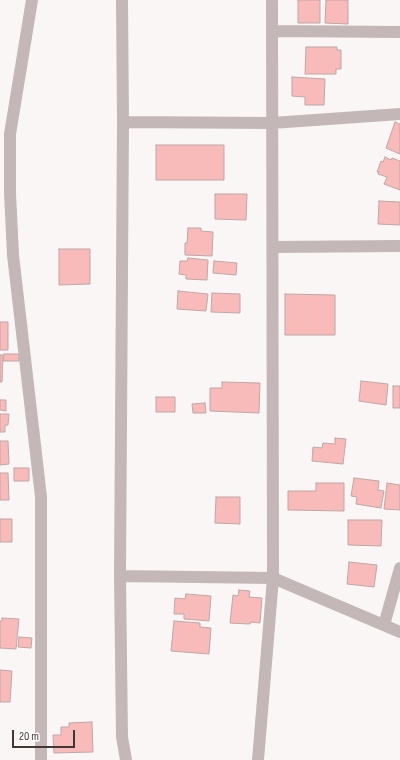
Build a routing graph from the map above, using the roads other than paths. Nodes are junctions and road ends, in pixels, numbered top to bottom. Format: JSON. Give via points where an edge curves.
{"nodes":[{"id":1,"x":32,"y":0,"type":"edge"},
{"id":2,"x":122,"y":0,"type":"edge"},
{"id":3,"x":272,"y":0,"type":"edge"},
{"id":4,"x":272,"y":31,"type":"junction"},
{"id":5,"x":400,"y":32,"type":"edge"},
{"id":6,"x":400,"y":114,"type":"edge"},
{"id":7,"x":123,"y":122,"type":"junction"},
{"id":8,"x":272,"y":123,"type":"junction"},
{"id":9,"x":400,"y":246,"type":"edge"},
{"id":10,"x":273,"y":247,"type":"junction"},
{"id":11,"x":400,"y":568,"type":"edge"},
{"id":12,"x":120,"y":576,"type":"junction"},
{"id":13,"x":272,"y":578,"type":"junction"},
{"id":14,"x":384,"y":625,"type":"junction"},
{"id":15,"x":400,"y":632,"type":"edge"},
{"id":16,"x":41,"y":760,"type":"edge"},
{"id":17,"x":126,"y":760,"type":"edge"},
{"id":18,"x":258,"y":760,"type":"edge"}],
"edges":[{"from":1,"to":16,"type":"street","via":[[10,134],[10,193],[13,255],[41,497]]},
{"from":2,"to":7,"type":"street"},
{"from":3,"to":4,"type":"street"},
{"from":4,"to":5,"type":"street"},
{"from":4,"to":8,"type":"street"},
{"from":6,"to":8,"type":"street"},
{"from":7,"to":8,"type":"street"},
{"from":7,"to":12,"type":"street"},
{"from":8,"to":10,"type":"street"},
{"from":9,"to":10,"type":"street"},
{"from":10,"to":13,"type":"street"},
{"from":11,"to":14,"type":"street"},
{"from":12,"to":13,"type":"street"},
{"from":12,"to":17,"type":"street","via":[[122,736]]},
{"from":13,"to":14,"type":"street"},
{"from":13,"to":18,"type":"street"},
{"from":14,"to":15,"type":"street"}]}
